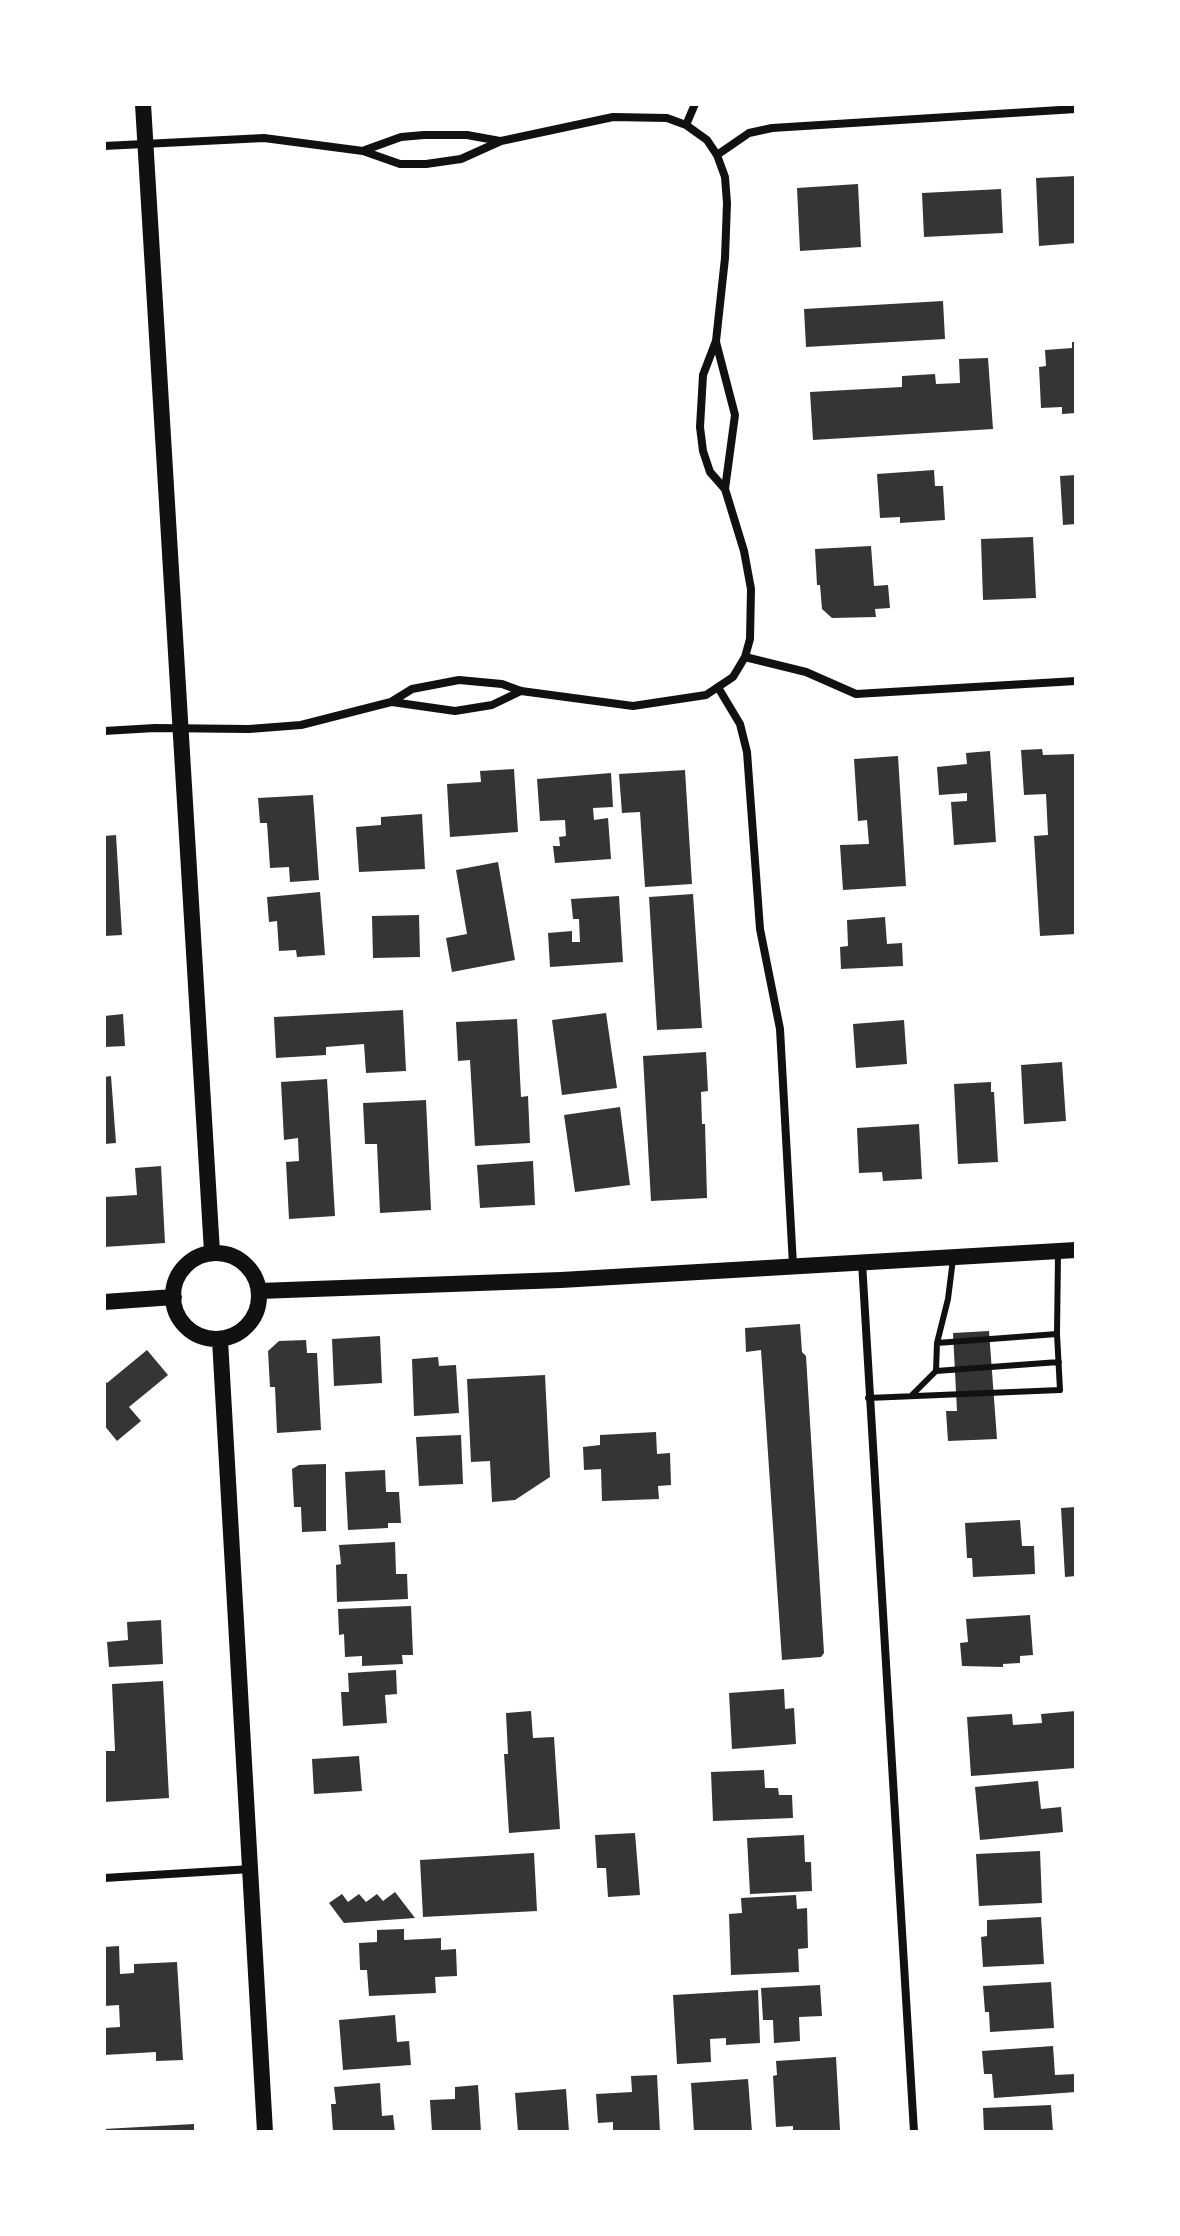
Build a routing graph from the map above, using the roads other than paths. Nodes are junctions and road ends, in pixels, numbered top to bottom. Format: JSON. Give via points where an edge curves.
{"nodes":[{"id":1,"x":143,"y":104,"type":"edge"},
{"id":2,"x":695,"y":104,"type":"edge"},
{"id":3,"x":1076,"y":109,"type":"edge"},
{"id":4,"x":686,"y":125,"type":"junction"},
{"id":5,"x":501,"y":141,"type":"junction"},
{"id":6,"x":146,"y":143,"type":"junction"},
{"id":7,"x":104,"y":146,"type":"edge"},
{"id":8,"x":363,"y":151,"type":"junction"},
{"id":9,"x":717,"y":155,"type":"junction"},
{"id":10,"x":716,"y":341,"type":"junction"},
{"id":11,"x":725,"y":489,"type":"junction"},
{"id":12,"x":745,"y":657,"type":"junction"},
{"id":13,"x":1076,"y":681,"type":"edge"},
{"id":14,"x":719,"y":689,"type":"junction"},
{"id":15,"x":521,"y":691,"type":"junction"},
{"id":16,"x":391,"y":702,"type":"junction"},
{"id":17,"x":182,"y":730,"type":"junction"},
{"id":18,"x":104,"y":731,"type":"edge"},
{"id":19,"x":1076,"y":1250,"type":"edge"},
{"id":20,"x":1058,"y":1251,"type":"junction"},
{"id":21,"x":212,"y":1252,"type":"junction"},
{"id":22,"x":954,"y":1256,"type":"junction"},
{"id":23,"x":862,"y":1261,"type":"junction"},
{"id":24,"x":793,"y":1265,"type":"junction"},
{"id":25,"x":259,"y":1291,"type":"junction"},
{"id":26,"x":174,"y":1297,"type":"junction"},
{"id":27,"x":104,"y":1302,"type":"edge"},
{"id":28,"x":1057,"y":1334,"type":"junction"},
{"id":29,"x":220,"y":1340,"type":"junction"},
{"id":30,"x":937,"y":1343,"type":"junction"},
{"id":31,"x":1059,"y":1362,"type":"junction"},
{"id":32,"x":936,"y":1371,"type":"junction"},
{"id":33,"x":911,"y":1396,"type":"junction"},
{"id":34,"x":868,"y":1398,"type":"junction"},
{"id":35,"x":251,"y":1869,"type":"junction"},
{"id":36,"x":104,"y":1878,"type":"edge"},
{"id":37,"x":265,"y":2132,"type":"edge"},
{"id":38,"x":914,"y":2132,"type":"edge"}],
"edges":[{"from":1,"to":6,"type":"main road"},
{"from":2,"to":4,"type":"street"},
{"from":3,"to":9,"type":"street","via":[[772,128],[749,133]]},
{"from":4,"to":5,"type":"street","via":[[667,118],[613,117]]},
{"from":4,"to":9,"type":"street"},
{"from":5,"to":8,"type":"street","via":[[467,135],[401,137]]},
{"from":5,"to":8,"type":"street","via":[[461,159],[426,164],[400,164]]},
{"from":6,"to":7,"type":"street"},
{"from":6,"to":8,"type":"street","via":[[264,138]]},
{"from":6,"to":17,"type":"main road"},
{"from":9,"to":10,"type":"street","via":[[727,203]]},
{"from":10,"to":11,"type":"street","via":[[735,415]]},
{"from":10,"to":11,"type":"street","via":[[703,375],[700,427],[710,472]]},
{"from":11,"to":12,"type":"street","via":[[751,589]]},
{"from":12,"to":13,"type":"street","via":[[806,672],[856,694]]},
{"from":12,"to":14,"type":"street"},
{"from":14,"to":15,"type":"street","via":[[691,699],[633,706]]},
{"from":14,"to":24,"type":"street","via":[[740,724],[747,752],[760,929],[780,1029]]},
{"from":15,"to":16,"type":"street","via":[[492,705],[455,711]]},
{"from":15,"to":16,"type":"street","via":[[459,680],[412,689]]},
{"from":16,"to":17,"type":"street","via":[[301,725]]},
{"from":17,"to":18,"type":"street"},
{"from":17,"to":21,"type":"main road"},
{"from":19,"to":20,"type":"main road"},
{"from":20,"to":22,"type":"main road"},
{"from":20,"to":28,"type":"lane"},
{"from":21,"to":25,"type":"main road","via":[[241,1260]]},
{"from":21,"to":26,"type":"main road","via":[[181,1270]]},
{"from":22,"to":23,"type":"main road"},
{"from":22,"to":30,"type":"lane"},
{"from":23,"to":24,"type":"main road"},
{"from":23,"to":34,"type":"street"},
{"from":24,"to":25,"type":"main road"},
{"from":25,"to":29,"type":"main road","via":[[254,1317]]},
{"from":26,"to":27,"type":"main road"},
{"from":26,"to":29,"type":"main road","via":[[184,1324],[194,1333]]},
{"from":28,"to":30,"type":"lane"},
{"from":28,"to":31,"type":"lane"},
{"from":29,"to":35,"type":"main road"},
{"from":30,"to":32,"type":"lane"},
{"from":31,"to":32,"type":"lane"},
{"from":31,"to":33,"type":"lane","via":[[1060,1390]]},
{"from":32,"to":33,"type":"lane"},
{"from":33,"to":34,"type":"lane"},
{"from":34,"to":38,"type":"street"},
{"from":35,"to":36,"type":"street"},
{"from":35,"to":37,"type":"main road"}]}
